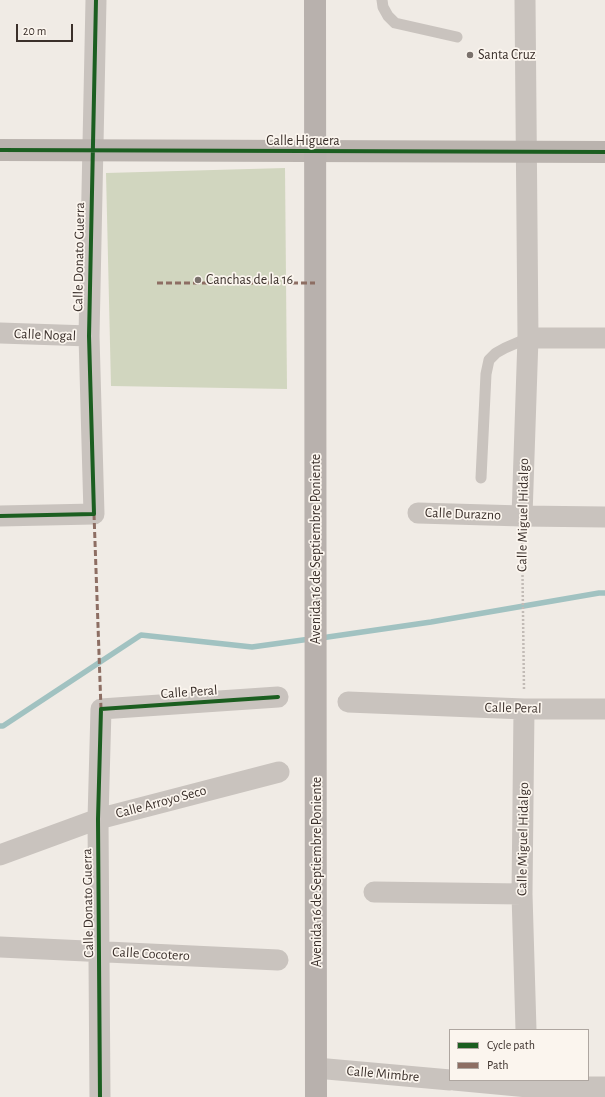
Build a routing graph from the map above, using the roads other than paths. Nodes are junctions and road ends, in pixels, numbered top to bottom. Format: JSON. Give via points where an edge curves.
{"nodes":[{"id":1,"x":96,"y":0,"type":"edge"},
{"id":2,"x":315,"y":0,"type":"edge"},
{"id":3,"x":382,"y":0,"type":"edge"},
{"id":4,"x":524,"y":0,"type":"edge"},
{"id":5,"x":457,"y":37,"type":"dead end"},
{"id":6,"x":0,"y":150,"type":"edge"},
{"id":7,"x":92,"y":151,"type":"junction"},
{"id":8,"x":315,"y":152,"type":"junction"},
{"id":9,"x":527,"y":152,"type":"junction"},
{"id":10,"x":605,"y":152,"type":"edge"},
{"id":11,"x":0,"y":333,"type":"edge"},
{"id":12,"x":89,"y":336,"type":"junction"},
{"id":13,"x":528,"y":338,"type":"junction"},
{"id":14,"x":605,"y":338,"type":"edge"},
{"id":15,"x":481,"y":478,"type":"dead end"},
{"id":16,"x":418,"y":513,"type":"dead end"},
{"id":17,"x":0,"y":516,"type":"edge"},
{"id":18,"x":522,"y":516,"type":"junction"},
{"id":19,"x":605,"y":517,"type":"edge"},
{"id":20,"x":278,"y":697,"type":"dead end"},
{"id":21,"x":348,"y":702,"type":"dead end"},
{"id":22,"x":101,"y":709,"type":"joint"},
{"id":23,"x":524,"y":709,"type":"junction"},
{"id":24,"x":605,"y":709,"type":"edge"},
{"id":25,"x":279,"y":772,"type":"dead end"},
{"id":26,"x":98,"y":819,"type":"junction"},
{"id":27,"x":0,"y":855,"type":"edge"},
{"id":28,"x":374,"y":892,"type":"dead end"},
{"id":29,"x":522,"y":894,"type":"junction"},
{"id":30,"x":0,"y":947,"type":"edge"},
{"id":31,"x":100,"y":951,"type":"junction"},
{"id":32,"x":278,"y":960,"type":"dead end"},
{"id":33,"x":526,"y":1029,"type":"edge"},
{"id":34,"x":316,"y":1068,"type":"junction"},
{"id":35,"x":449,"y":1080,"type":"edge"},
{"id":36,"x":463,"y":1081,"type":"edge"},
{"id":37,"x":605,"y":1087,"type":"edge"},
{"id":38,"x":528,"y":1088,"type":"edge"},
{"id":39,"x":100,"y":1097,"type":"edge"},
{"id":40,"x":316,"y":1097,"type":"edge"}],
"edges":[{"from":1,"to":7,"type":"street","name":"Calle Donato Guerra"},
{"from":2,"to":8,"type":"main road","name":"Avenida 16 de Septiembre Poniente"},
{"from":3,"to":5,"type":"lane","via":[[382,7],[395,23]]},
{"from":4,"to":9,"type":"street","name":"Calle Miguel Hidalgo"},
{"from":6,"to":7,"type":"street","name":"Calle Higuera"},
{"from":7,"to":8,"type":"street","name":"Calle Higuera"},
{"from":7,"to":12,"type":"street","name":"Calle Donato Guerra"},
{"from":8,"to":9,"type":"street","name":"Calle Higuera"},
{"from":8,"to":34,"type":"main road","name":"Avenida 16 de Septiembre Poniente"},
{"from":9,"to":10,"type":"street","name":"Calle Higuera"},
{"from":9,"to":13,"type":"street","name":"Calle Miguel Hidalgo"},
{"from":11,"to":12,"type":"street","name":"Calle Nogal"},
{"from":12,"to":17,"type":"street","name":"Calle Donato Guerra","via":[[94,514]]},
{"from":13,"to":14,"type":"street"},
{"from":13,"to":15,"type":"lane","via":[[504,348],[489,360],[486,374]]},
{"from":13,"to":18,"type":"street","name":"Calle Miguel Hidalgo"},
{"from":16,"to":18,"type":"street","name":"Calle Durazno"},
{"from":18,"to":19,"type":"street","name":"Calle Durazno"},
{"from":20,"to":22,"type":"street","name":"Calle Peral"},
{"from":21,"to":23,"type":"street","name":"Calle Peral"},
{"from":22,"to":26,"type":"street","name":"Calle Donato Guerra"},
{"from":23,"to":24,"type":"street","name":"Calle Peral"},
{"from":23,"to":29,"type":"street","name":"Calle Miguel Hidalgo"},
{"from":25,"to":26,"type":"street","name":"Calle Arroyo Seco"},
{"from":26,"to":27,"type":"street","name":"Calle Arroyo Seco"},
{"from":26,"to":31,"type":"street","name":"Calle Donato Guerra"},
{"from":28,"to":29,"type":"street"},
{"from":29,"to":33,"type":"street","name":"Calle Miguel Hidalgo"},
{"from":30,"to":31,"type":"street","name":"Calle Cocotero"},
{"from":31,"to":32,"type":"street","name":"Calle Cocotero"},
{"from":31,"to":39,"type":"street","name":"Calle Donato Guerra"},
{"from":34,"to":35,"type":"street","name":"Calle Mimbre"},
{"from":34,"to":40,"type":"main road","name":"Avenida 16 de Septiembre Poniente"},
{"from":36,"to":38,"type":"street"},
{"from":37,"to":38,"type":"street"}]}
